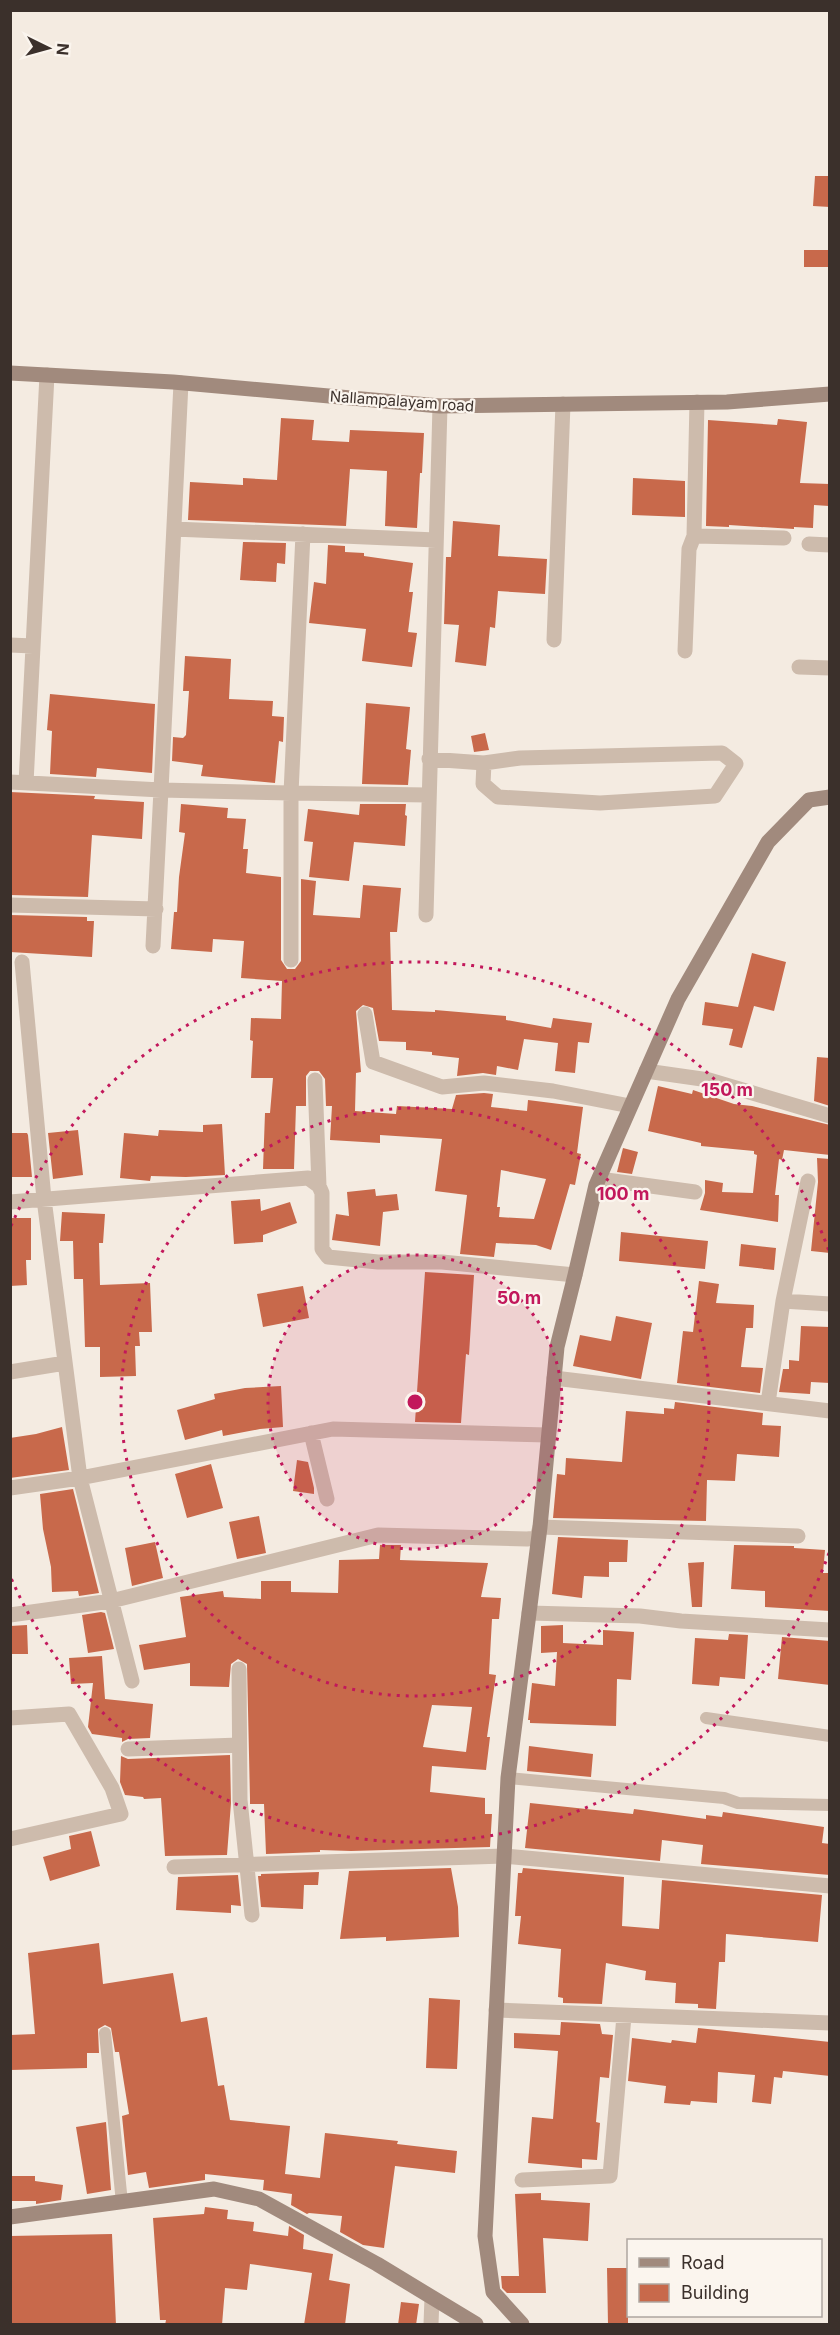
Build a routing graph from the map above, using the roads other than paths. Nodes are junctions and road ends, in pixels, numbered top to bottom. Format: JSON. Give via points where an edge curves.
{"nodes":[{"id":1,"x":10,"y":373,"type":"edge"},
{"id":2,"x":46,"y":375,"type":"junction"},
{"id":3,"x":181,"y":383,"type":"junction"},
{"id":4,"x":830,"y":394,"type":"edge"},
{"id":5,"x":697,"y":402,"type":"junction"},
{"id":6,"x":563,"y":404,"type":"junction"},
{"id":7,"x":440,"y":406,"type":"junction"},
{"id":8,"x":174,"y":529,"type":"junction"},
{"id":9,"x":303,"y":534,"type":"junction"},
{"id":10,"x":694,"y":536,"type":"junction"},
{"id":11,"x":784,"y":538,"type":"dead end"},
{"id":12,"x":436,"y":540,"type":"junction"},
{"id":13,"x":809,"y":544,"type":"dead end"},
{"id":14,"x":830,"y":545,"type":"edge"},
{"id":15,"x":554,"y":640,"type":"dead end"},
{"id":16,"x":10,"y":645,"type":"edge"},
{"id":17,"x":33,"y":646,"type":"junction"},
{"id":18,"x":685,"y":651,"type":"dead end"},
{"id":19,"x":799,"y":667,"type":"dead end"},
{"id":20,"x":830,"y":668,"type":"edge"},
{"id":21,"x":429,"y":759,"type":"junction"},
{"id":22,"x":484,"y":763,"type":"junction"},
{"id":23,"x":10,"y":782,"type":"edge"},
{"id":24,"x":26,"y":783,"type":"junction"},
{"id":25,"x":161,"y":790,"type":"junction"},
{"id":26,"x":291,"y":793,"type":"junction"},
{"id":27,"x":428,"y":795,"type":"junction"},
{"id":28,"x":830,"y":797,"type":"edge"},
{"id":29,"x":10,"y":905,"type":"edge"},
{"id":30,"x":156,"y":909,"type":"junction"},
{"id":31,"x":426,"y":915,"type":"dead end"},
{"id":32,"x":153,"y":946,"type":"dead end"},
{"id":33,"x":291,"y":960,"type":"dead end"},
{"id":34,"x":22,"y":962,"type":"dead end"},
{"id":35,"x":365,"y":1014,"type":"dead end"},
{"id":36,"x":646,"y":1071,"type":"junction"},
{"id":37,"x":315,"y":1080,"type":"dead end"},
{"id":38,"x":630,"y":1106,"type":"junction"},
{"id":39,"x":830,"y":1116,"type":"edge"},
{"id":40,"x":599,"y":1179,"type":"junction"},
{"id":41,"x":808,"y":1181,"type":"dead end"},
{"id":42,"x":319,"y":1186,"type":"junction"},
{"id":43,"x":695,"y":1192,"type":"dead end"},
{"id":44,"x":44,"y":1199,"type":"junction"},
{"id":45,"x":10,"y":1202,"type":"edge"},
{"id":46,"x":574,"y":1275,"type":"junction"},
{"id":47,"x":783,"y":1301,"type":"junction"},
{"id":48,"x":830,"y":1304,"type":"edge"},
{"id":49,"x":65,"y":1363,"type":"junction"},
{"id":50,"x":10,"y":1372,"type":"edge"},
{"id":51,"x":554,"y":1378,"type":"junction"},
{"id":52,"x":768,"y":1403,"type":"junction"},
{"id":53,"x":830,"y":1411,"type":"edge"},
{"id":54,"x":311,"y":1433,"type":"junction"},
{"id":55,"x":548,"y":1435,"type":"junction"},
{"id":56,"x":80,"y":1478,"type":"junction"},
{"id":57,"x":10,"y":1488,"type":"edge"},
{"id":58,"x":327,"y":1500,"type":"dead end"},
{"id":59,"x":540,"y":1527,"type":"junction"},
{"id":60,"x":798,"y":1536,"type":"dead end"},
{"id":61,"x":111,"y":1601,"type":"junction"},
{"id":62,"x":529,"y":1613,"type":"junction"},
{"id":63,"x":10,"y":1615,"type":"edge"},
{"id":64,"x":830,"y":1630,"type":"edge"},
{"id":65,"x":238,"y":1669,"type":"dead end"},
{"id":66,"x":132,"y":1681,"type":"dead end"},
{"id":67,"x":10,"y":1718,"type":"edge"},
{"id":68,"x":706,"y":1718,"type":"dead end"},
{"id":69,"x":830,"y":1736,"type":"edge"},
{"id":70,"x":239,"y":1745,"type":"junction"},
{"id":71,"x":128,"y":1749,"type":"dead end"},
{"id":72,"x":508,"y":1778,"type":"junction"},
{"id":73,"x":830,"y":1805,"type":"edge"},
{"id":74,"x":10,"y":1839,"type":"edge"},
{"id":75,"x":504,"y":1856,"type":"junction"},
{"id":76,"x":248,"y":1865,"type":"junction"},
{"id":77,"x":174,"y":1867,"type":"dead end"},
{"id":78,"x":830,"y":1886,"type":"edge"},
{"id":79,"x":252,"y":1915,"type":"dead end"},
{"id":80,"x":496,"y":2010,"type":"junction"},
{"id":81,"x":624,"y":2016,"type":"junction"},
{"id":82,"x":830,"y":2024,"type":"edge"},
{"id":83,"x":105,"y":2033,"type":"dead end"},
{"id":84,"x":522,"y":2180,"type":"dead end"},
{"id":85,"x":122,"y":2203,"type":"junction"},
{"id":86,"x":10,"y":2217,"type":"edge"},
{"id":87,"x":432,"y":2298,"type":"junction"},
{"id":88,"x":430,"y":2325,"type":"edge"},
{"id":89,"x":476,"y":2325,"type":"edge"},
{"id":90,"x":522,"y":2325,"type":"edge"}],
"edges":[{"from":1,"to":2,"type":"street","name":"Nallampalayam road"},
{"from":2,"to":3,"type":"street","name":"Nallampalayam road"},
{"from":2,"to":17,"type":"street"},
{"from":3,"to":7,"type":"street","name":"Nallampalayam road"},
{"from":3,"to":8,"type":"street"},
{"from":4,"to":5,"type":"street","name":"Nallampalayam road"},
{"from":5,"to":6,"type":"street","name":"Nallampalayam road"},
{"from":5,"to":10,"type":"street"},
{"from":6,"to":7,"type":"street","name":"Nallampalayam road"},
{"from":6,"to":15,"type":"street"},
{"from":7,"to":12,"type":"street"},
{"from":8,"to":9,"type":"street"},
{"from":8,"to":25,"type":"street"},
{"from":9,"to":12,"type":"street"},
{"from":9,"to":26,"type":"street"},
{"from":10,"to":11,"type":"street"},
{"from":10,"to":18,"type":"street","via":[[689,549]]},
{"from":12,"to":21,"type":"street"},
{"from":13,"to":14,"type":"street"},
{"from":16,"to":17,"type":"street"},
{"from":17,"to":24,"type":"street"},
{"from":19,"to":20,"type":"street"},
{"from":21,"to":22,"type":"street"},
{"from":21,"to":27,"type":"street"},
{"from":22,"to":22,"type":"street","via":[[520,758],[722,753],[736,764],[715,796],[600,803],[498,797],[483,784]]},
{"from":23,"to":24,"type":"street"},
{"from":24,"to":25,"type":"street"},
{"from":25,"to":26,"type":"street"},
{"from":25,"to":30,"type":"street"},
{"from":26,"to":27,"type":"street"},
{"from":26,"to":33,"type":"street"},
{"from":27,"to":31,"type":"street"},
{"from":28,"to":36,"type":"street","via":[[809,800],[768,842],[678,999]]},
{"from":29,"to":30,"type":"street"},
{"from":30,"to":32,"type":"street"},
{"from":34,"to":44,"type":"street"},
{"from":35,"to":38,"type":"street","via":[[373,1062],[388,1069],[442,1087],[484,1083]]},
{"from":36,"to":38,"type":"street"},
{"from":36,"to":39,"type":"street","via":[[709,1080]]},
{"from":37,"to":42,"type":"street"},
{"from":38,"to":40,"type":"street"},
{"from":40,"to":43,"type":"street"},
{"from":40,"to":46,"type":"street"},
{"from":41,"to":47,"type":"street"},
{"from":42,"to":44,"type":"street","via":[[308,1178]]},
{"from":42,"to":46,"type":"street","via":[[322,1249],[328,1257],[442,1262]]},
{"from":44,"to":45,"type":"street"},
{"from":44,"to":49,"type":"street"},
{"from":46,"to":51,"type":"street"},
{"from":47,"to":48,"type":"street"},
{"from":47,"to":52,"type":"street"},
{"from":49,"to":50,"type":"street"},
{"from":49,"to":56,"type":"street"},
{"from":51,"to":52,"type":"street"},
{"from":51,"to":55,"type":"street"},
{"from":52,"to":53,"type":"street"},
{"from":54,"to":55,"type":"street","via":[[333,1429]]},
{"from":54,"to":56,"type":"street"},
{"from":54,"to":58,"type":"street"},
{"from":55,"to":59,"type":"street"},
{"from":56,"to":57,"type":"street"},
{"from":56,"to":61,"type":"street"},
{"from":59,"to":60,"type":"street"},
{"from":59,"to":61,"type":"street","via":[[537,1538],[527,1539],[378,1535]]},
{"from":59,"to":62,"type":"street"},
{"from":61,"to":63,"type":"street"},
{"from":61,"to":66,"type":"street"},
{"from":62,"to":64,"type":"street","via":[[640,1616]]},
{"from":62,"to":72,"type":"street"},
{"from":65,"to":70,"type":"street"},
{"from":67,"to":74,"type":"street","via":[[69,1714],[112,1788],[121,1814]]},
{"from":68,"to":69,"type":"lane"},
{"from":70,"to":71,"type":"street"},
{"from":70,"to":76,"type":"street","via":[[240,1800]]},
{"from":72,"to":73,"type":"lane","via":[[724,1798],[738,1803]]},
{"from":72,"to":75,"type":"street"},
{"from":75,"to":76,"type":"street"},
{"from":75,"to":78,"type":"street"},
{"from":75,"to":80,"type":"street"},
{"from":76,"to":77,"type":"street"},
{"from":76,"to":79,"type":"street"},
{"from":80,"to":81,"type":"street"},
{"from":80,"to":90,"type":"street","via":[[485,2236],[493,2292]]},
{"from":81,"to":82,"type":"street"},
{"from":81,"to":84,"type":"street","via":[[610,2176]]},
{"from":83,"to":85,"type":"lane"},
{"from":85,"to":86,"type":"street"},
{"from":85,"to":87,"type":"street","via":[[214,2189],[259,2199]]},
{"from":87,"to":88,"type":"street"},
{"from":87,"to":89,"type":"street"}]}
